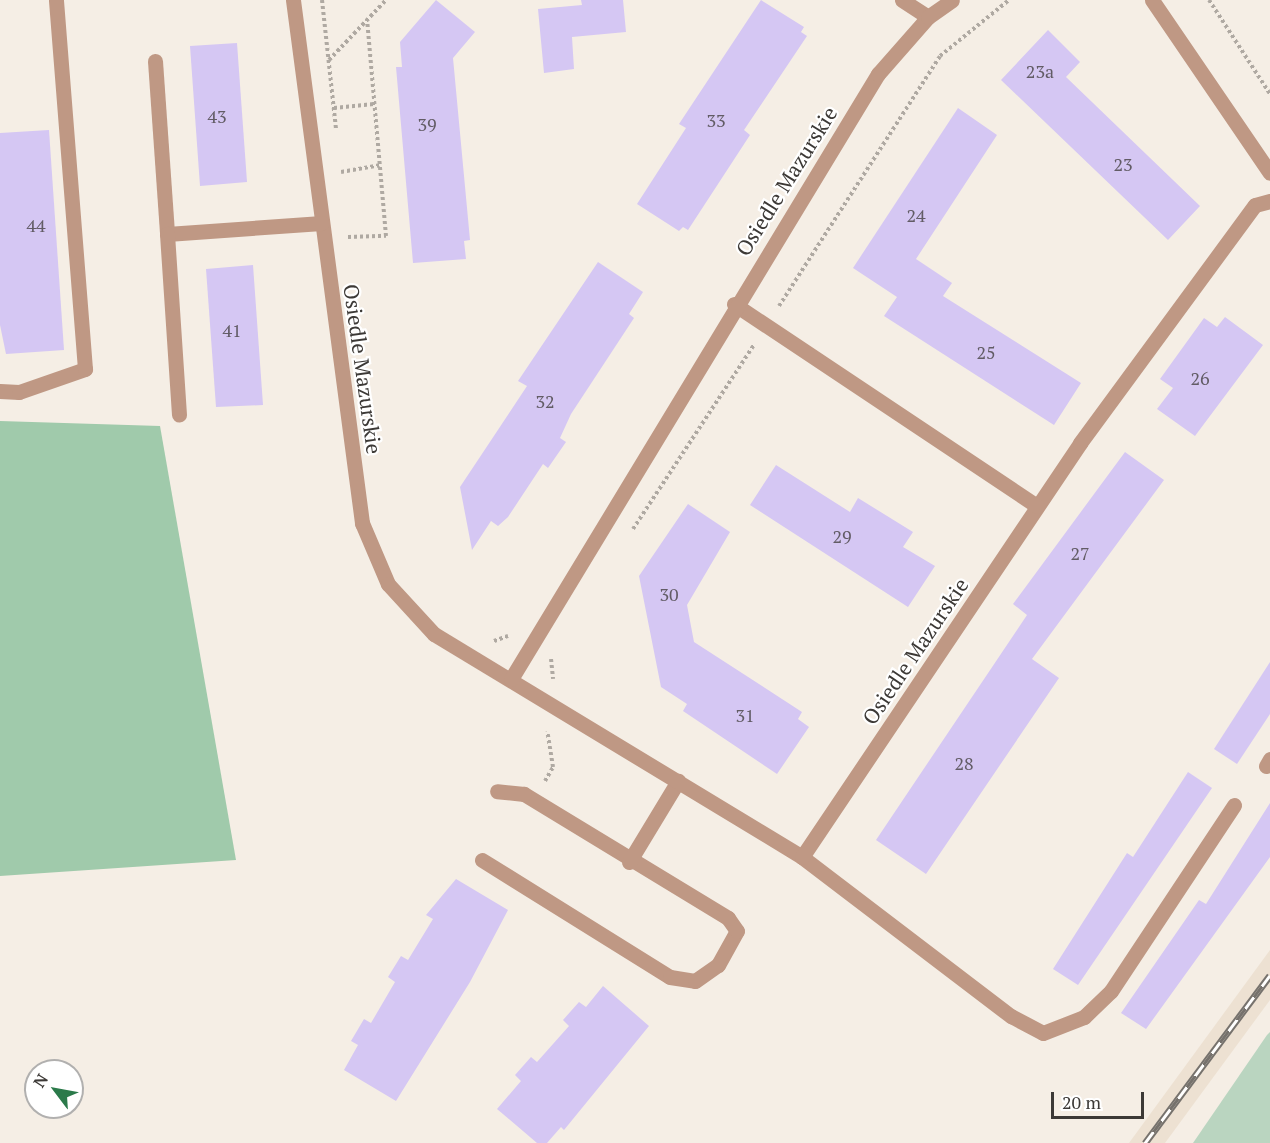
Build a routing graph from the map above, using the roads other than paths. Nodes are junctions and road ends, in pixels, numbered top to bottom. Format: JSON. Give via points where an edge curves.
{"nodes":[{"id":1,"x":56,"y":0,"type":"edge"},
{"id":2,"x":293,"y":0,"type":"edge"},
{"id":3,"x":902,"y":0,"type":"edge"},
{"id":4,"x":952,"y":0,"type":"edge"},
{"id":5,"x":1152,"y":0,"type":"edge"},
{"id":6,"x":928,"y":17,"type":"junction"},
{"id":7,"x":155,"y":61,"type":"dead end"},
{"id":8,"x":1270,"y":173,"type":"edge"},
{"id":9,"x":1270,"y":201,"type":"edge"},
{"id":10,"x":322,"y":223,"type":"junction"},
{"id":11,"x":167,"y":234,"type":"junction"},
{"id":12,"x":734,"y":304,"type":"junction"},
{"id":13,"x":0,"y":391,"type":"edge"},
{"id":14,"x":179,"y":414,"type":"dead end"},
{"id":15,"x":1037,"y":506,"type":"junction"},
{"id":16,"x":511,"y":679,"type":"junction"},
{"id":17,"x":678,"y":781,"type":"junction"},
{"id":18,"x":497,"y":791,"type":"dead end"},
{"id":19,"x":1234,"y":805,"type":"dead end"},
{"id":20,"x":802,"y":857,"type":"junction"},
{"id":21,"x":482,"y":860,"type":"dead end"},
{"id":22,"x":629,"y":862,"type":"junction"}],
"edges":[{"from":1,"to":13,"type":"street","via":[[85,369],[18,392]]},
{"from":2,"to":10,"type":"street","name":"Osiedle Mazurskie"},
{"from":3,"to":6,"type":"street"},
{"from":4,"to":6,"type":"street","name":"Osiedle Mazurskie"},
{"from":5,"to":8,"type":"street"},
{"from":6,"to":12,"type":"street","name":"Osiedle Mazurskie","via":[[878,74]]},
{"from":7,"to":11,"type":"street"},
{"from":9,"to":15,"type":"street","name":"Osiedle Mazurskie","via":[[1255,205]]},
{"from":10,"to":11,"type":"street"},
{"from":10,"to":16,"type":"street","name":"Osiedle Mazurskie","via":[[362,523],[388,584],[434,634]]},
{"from":11,"to":14,"type":"street"},
{"from":12,"to":15,"type":"street"},
{"from":12,"to":16,"type":"street","name":"Osiedle Mazurskie"},
{"from":15,"to":20,"type":"street","name":"Osiedle Mazurskie"},
{"from":16,"to":17,"type":"street","name":"Osiedle Mazurskie"},
{"from":17,"to":20,"type":"street","name":"Osiedle Mazurskie"},
{"from":17,"to":22,"type":"street"},
{"from":18,"to":22,"type":"street","via":[[535,801]]},
{"from":19,"to":20,"type":"street","via":[[1111,991],[1084,1017],[1043,1033],[1011,1016]]},
{"from":21,"to":22,"type":"street","via":[[670,977],[695,981],[718,965],[737,931],[728,918]]}]}
